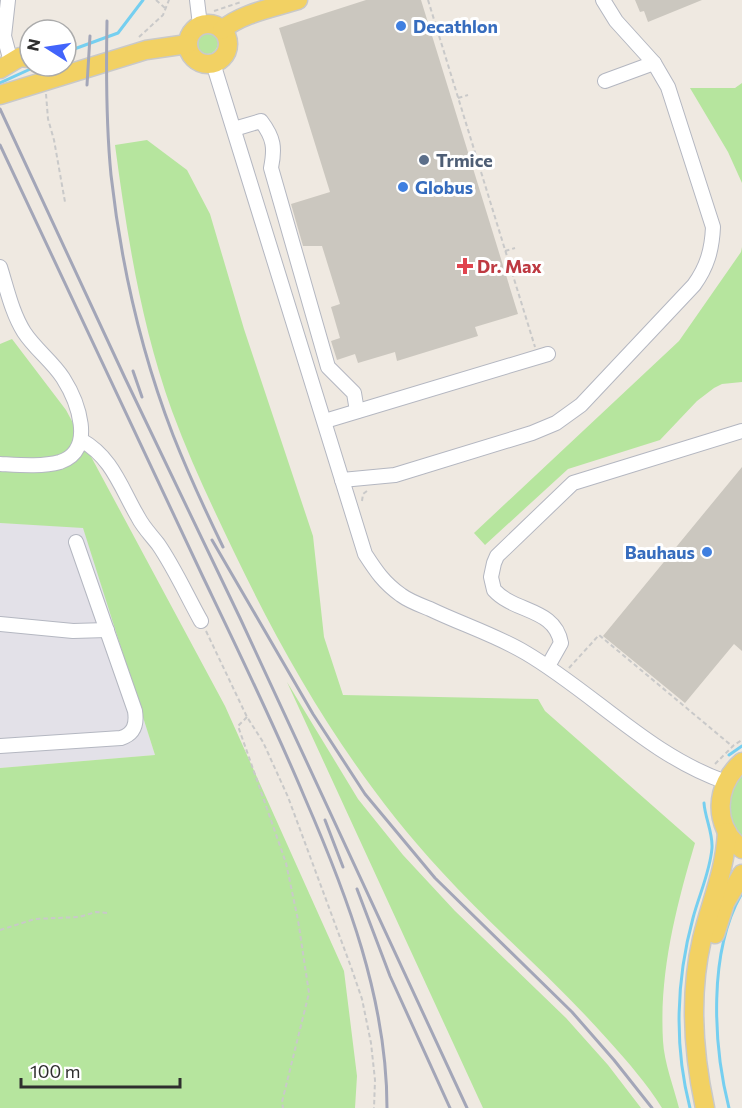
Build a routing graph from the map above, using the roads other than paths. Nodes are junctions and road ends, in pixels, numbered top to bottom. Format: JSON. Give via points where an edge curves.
{"nodes":[{"id":1,"x":8,"y":0,"type":"edge"},
{"id":2,"x":197,"y":0,"type":"edge"},
{"id":3,"x":298,"y":0,"type":"edge"},
{"id":4,"x":603,"y":0,"type":"edge"},
{"id":5,"x":200,"y":26,"type":"junction"},
{"id":6,"x":222,"y":30,"type":"junction"},
{"id":7,"x":188,"y":44,"type":"junction"},
{"id":8,"x":78,"y":63,"type":"edge"},
{"id":9,"x":213,"y":63,"type":"junction"},
{"id":10,"x":654,"y":63,"type":"junction"},
{"id":11,"x":5,"y":65,"type":"edge"},
{"id":12,"x":29,"y":78,"type":"edge"},
{"id":13,"x":605,"y":81,"type":"dead end"},
{"id":14,"x":0,"y":94,"type":"edge"},
{"id":15,"x":234,"y":129,"type":"junction"},
{"id":16,"x":0,"y":267,"type":"edge"},
{"id":17,"x":543,"y":356,"type":"road end"},
{"id":18,"x":357,"y":411,"type":"junction"},
{"id":19,"x":325,"y":421,"type":"junction"},
{"id":20,"x":742,"y":430,"type":"edge"},
{"id":21,"x":81,"y":440,"type":"junction"},
{"id":22,"x":0,"y":464,"type":"edge"},
{"id":23,"x":342,"y":480,"type":"junction"},
{"id":24,"x":76,"y":542,"type":"dead end"},
{"id":25,"x":201,"y":621,"type":"road end"},
{"id":26,"x":0,"y":624,"type":"edge"},
{"id":27,"x":107,"y":630,"type":"junction"},
{"id":28,"x":548,"y":666,"type":"junction"},
{"id":29,"x":0,"y":746,"type":"edge"},
{"id":30,"x":742,"y":762,"type":"edge"},
{"id":31,"x":726,"y":782,"type":"junction"},
{"id":32,"x":727,"y":832,"type":"junction"},
{"id":33,"x":742,"y":849,"type":"edge"},
{"id":34,"x":742,"y":874,"type":"edge"},
{"id":35,"x":705,"y":1108,"type":"edge"},
{"id":36,"x":717,"y":1108,"type":"edge"}],
"edges":[{"from":1,"to":11,"type":"street"},
{"from":2,"to":5,"type":"street"},
{"from":3,"to":6,"type":"main road","via":[[244,17]]},
{"from":4,"to":10,"type":"street","via":[[616,21]]},
{"from":5,"to":6,"type":"main road","via":[[212,24]]},
{"from":5,"to":7,"type":"main road","via":[[191,33]]},
{"from":6,"to":9,"type":"main road","via":[[226,49]]},
{"from":7,"to":8,"type":"main road"},
{"from":7,"to":9,"type":"main road","via":[[195,59]]},
{"from":9,"to":15,"type":"street"},
{"from":10,"to":13,"type":"street"},
{"from":10,"to":23,"type":"street","via":[[668,87],[712,227],[710,256],[694,285],[581,405],[556,423],[395,475]]},
{"from":12,"to":14,"type":"main road"},
{"from":15,"to":18,"type":"street","via":[[261,121],[269,131],[274,149],[271,168],[328,368],[354,393]]},
{"from":15,"to":19,"type":"street"},
{"from":16,"to":21,"type":"street","via":[[25,334],[64,379],[77,409]]},
{"from":17,"to":18,"type":"street"},
{"from":18,"to":19,"type":"street"},
{"from":19,"to":23,"type":"street"},
{"from":20,"to":28,"type":"street","via":[[573,483],[503,549],[494,563],[494,590],[511,604],[546,618],[555,626],[561,643]]},
{"from":21,"to":22,"type":"street","via":[[74,453],[58,462]]},
{"from":21,"to":25,"type":"street","via":[[92,446],[115,472]]},
{"from":23,"to":28,"type":"street","via":[[365,554],[382,580],[403,597]]},
{"from":24,"to":27,"type":"street"},
{"from":26,"to":27,"type":"street"},
{"from":27,"to":29,"type":"street","via":[[135,711],[132,732],[121,738]]},
{"from":28,"to":31,"type":"street","via":[[672,756]]},
{"from":30,"to":31,"type":"main road"},
{"from":31,"to":32,"type":"main road","via":[[720,807]]},
{"from":32,"to":33,"type":"main road"},
{"from":32,"to":35,"type":"main road","via":[[725,861],[702,938],[694,990],[693,1033]]},
{"from":34,"to":36,"type":"main road","via":[[718,922],[707,979],[707,1055]]}]}
